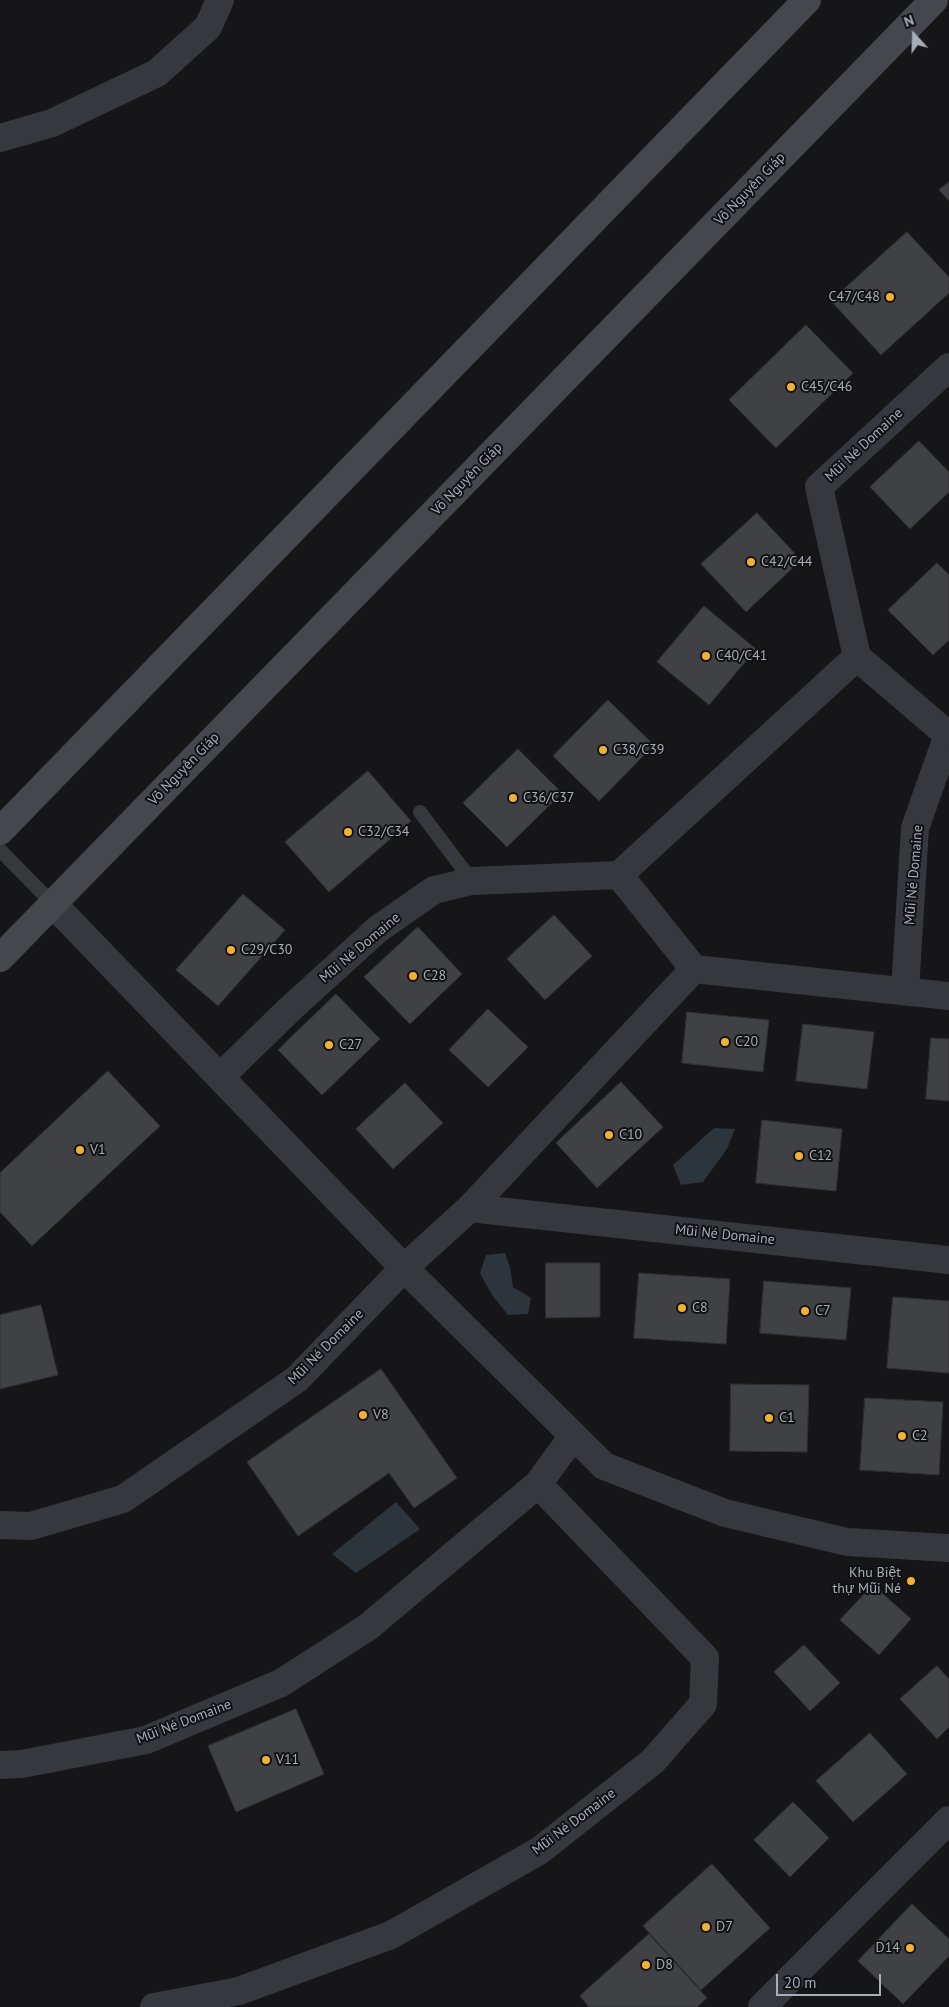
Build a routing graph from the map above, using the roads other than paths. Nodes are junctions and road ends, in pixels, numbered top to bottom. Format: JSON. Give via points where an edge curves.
{"nodes":[{"id":1,"x":220,"y":0,"type":"edge"},
{"id":2,"x":807,"y":0,"type":"edge"},
{"id":3,"x":934,"y":0,"type":"edge"},
{"id":4,"x":0,"y":138,"type":"edge"},
{"id":5,"x":949,"y":367,"type":"edge"},
{"id":6,"x":857,"y":657,"type":"junction"},
{"id":7,"x":948,"y":733,"type":"edge"},
{"id":8,"x":420,"y":812,"type":"dead end"},
{"id":9,"x":0,"y":831,"type":"edge"},
{"id":10,"x":0,"y":850,"type":"edge"},
{"id":11,"x":619,"y":875,"type":"junction"},
{"id":12,"x":472,"y":881,"type":"junction"},
{"id":13,"x":53,"y":904,"type":"junction"},
{"id":14,"x":0,"y":958,"type":"edge"},
{"id":15,"x":694,"y":969,"type":"junction"},
{"id":16,"x":905,"y":991,"type":"junction"},
{"id":17,"x":949,"y":996,"type":"edge"},
{"id":18,"x":220,"y":1077,"type":"junction"},
{"id":19,"x":470,"y":1208,"type":"junction"},
{"id":20,"x":949,"y":1260,"type":"edge"},
{"id":21,"x":404,"y":1268,"type":"junction"},
{"id":22,"x":574,"y":1436,"type":"junction"},
{"id":23,"x":538,"y":1484,"type":"junction"},
{"id":24,"x":0,"y":1525,"type":"edge"},
{"id":25,"x":949,"y":1548,"type":"edge"},
{"id":26,"x":0,"y":1764,"type":"edge"},
{"id":27,"x":949,"y":1820,"type":"edge"},
{"id":28,"x":154,"y":2007,"type":"edge"},
{"id":29,"x":762,"y":2007,"type":"edge"}],
"edges":[{"from":1,"to":4,"type":"street","via":[[208,28],[157,72],[52,123]]},
{"from":2,"to":9,"type":"main road"},
{"from":3,"to":13,"type":"main road","name":"Võ Nguyên Giáp"},
{"from":5,"to":6,"type":"street","name":"Mũi Né Domaine","via":[[819,487]]},
{"from":6,"to":7,"type":"street","name":"Mũi Né Domaine"},
{"from":6,"to":11,"type":"street"},
{"from":7,"to":16,"type":"street","name":"Mũi Né Domaine","via":[[915,828]]},
{"from":8,"to":12,"type":"lane"},
{"from":10,"to":13,"type":"lane"},
{"from":11,"to":12,"type":"street","name":"Mũi Né Domaine"},
{"from":11,"to":15,"type":"street"},
{"from":12,"to":18,"type":"street","name":"Mũi Né Domaine","via":[[434,890],[378,929]]},
{"from":13,"to":14,"type":"main road","name":"Võ Nguyên Giáp"},
{"from":13,"to":18,"type":"street"},
{"from":15,"to":16,"type":"street"},
{"from":15,"to":19,"type":"street","name":"Mũi Né Domaine"},
{"from":16,"to":17,"type":"street"},
{"from":18,"to":21,"type":"street"},
{"from":19,"to":20,"type":"street","name":"Mũi Né Domaine"},
{"from":19,"to":21,"type":"street","name":"Mũi Né Domaine"},
{"from":21,"to":22,"type":"street"},
{"from":21,"to":24,"type":"street","name":"Mũi Né Domaine","via":[[297,1379],[123,1499],[31,1526]]},
{"from":22,"to":23,"type":"street","name":"Mũi Né Domaine"},
{"from":22,"to":25,"type":"street","via":[[604,1466],[725,1513],[847,1542]]},
{"from":23,"to":26,"type":"street","name":"Mũi Né Domaine","via":[[368,1627],[281,1683],[146,1740],[22,1764]]},
{"from":23,"to":28,"type":"street","name":"Mũi Né Domaine","via":[[705,1658],[703,1704],[654,1761],[539,1851],[391,1935],[239,1991]]},
{"from":27,"to":29,"type":"street"}]}
